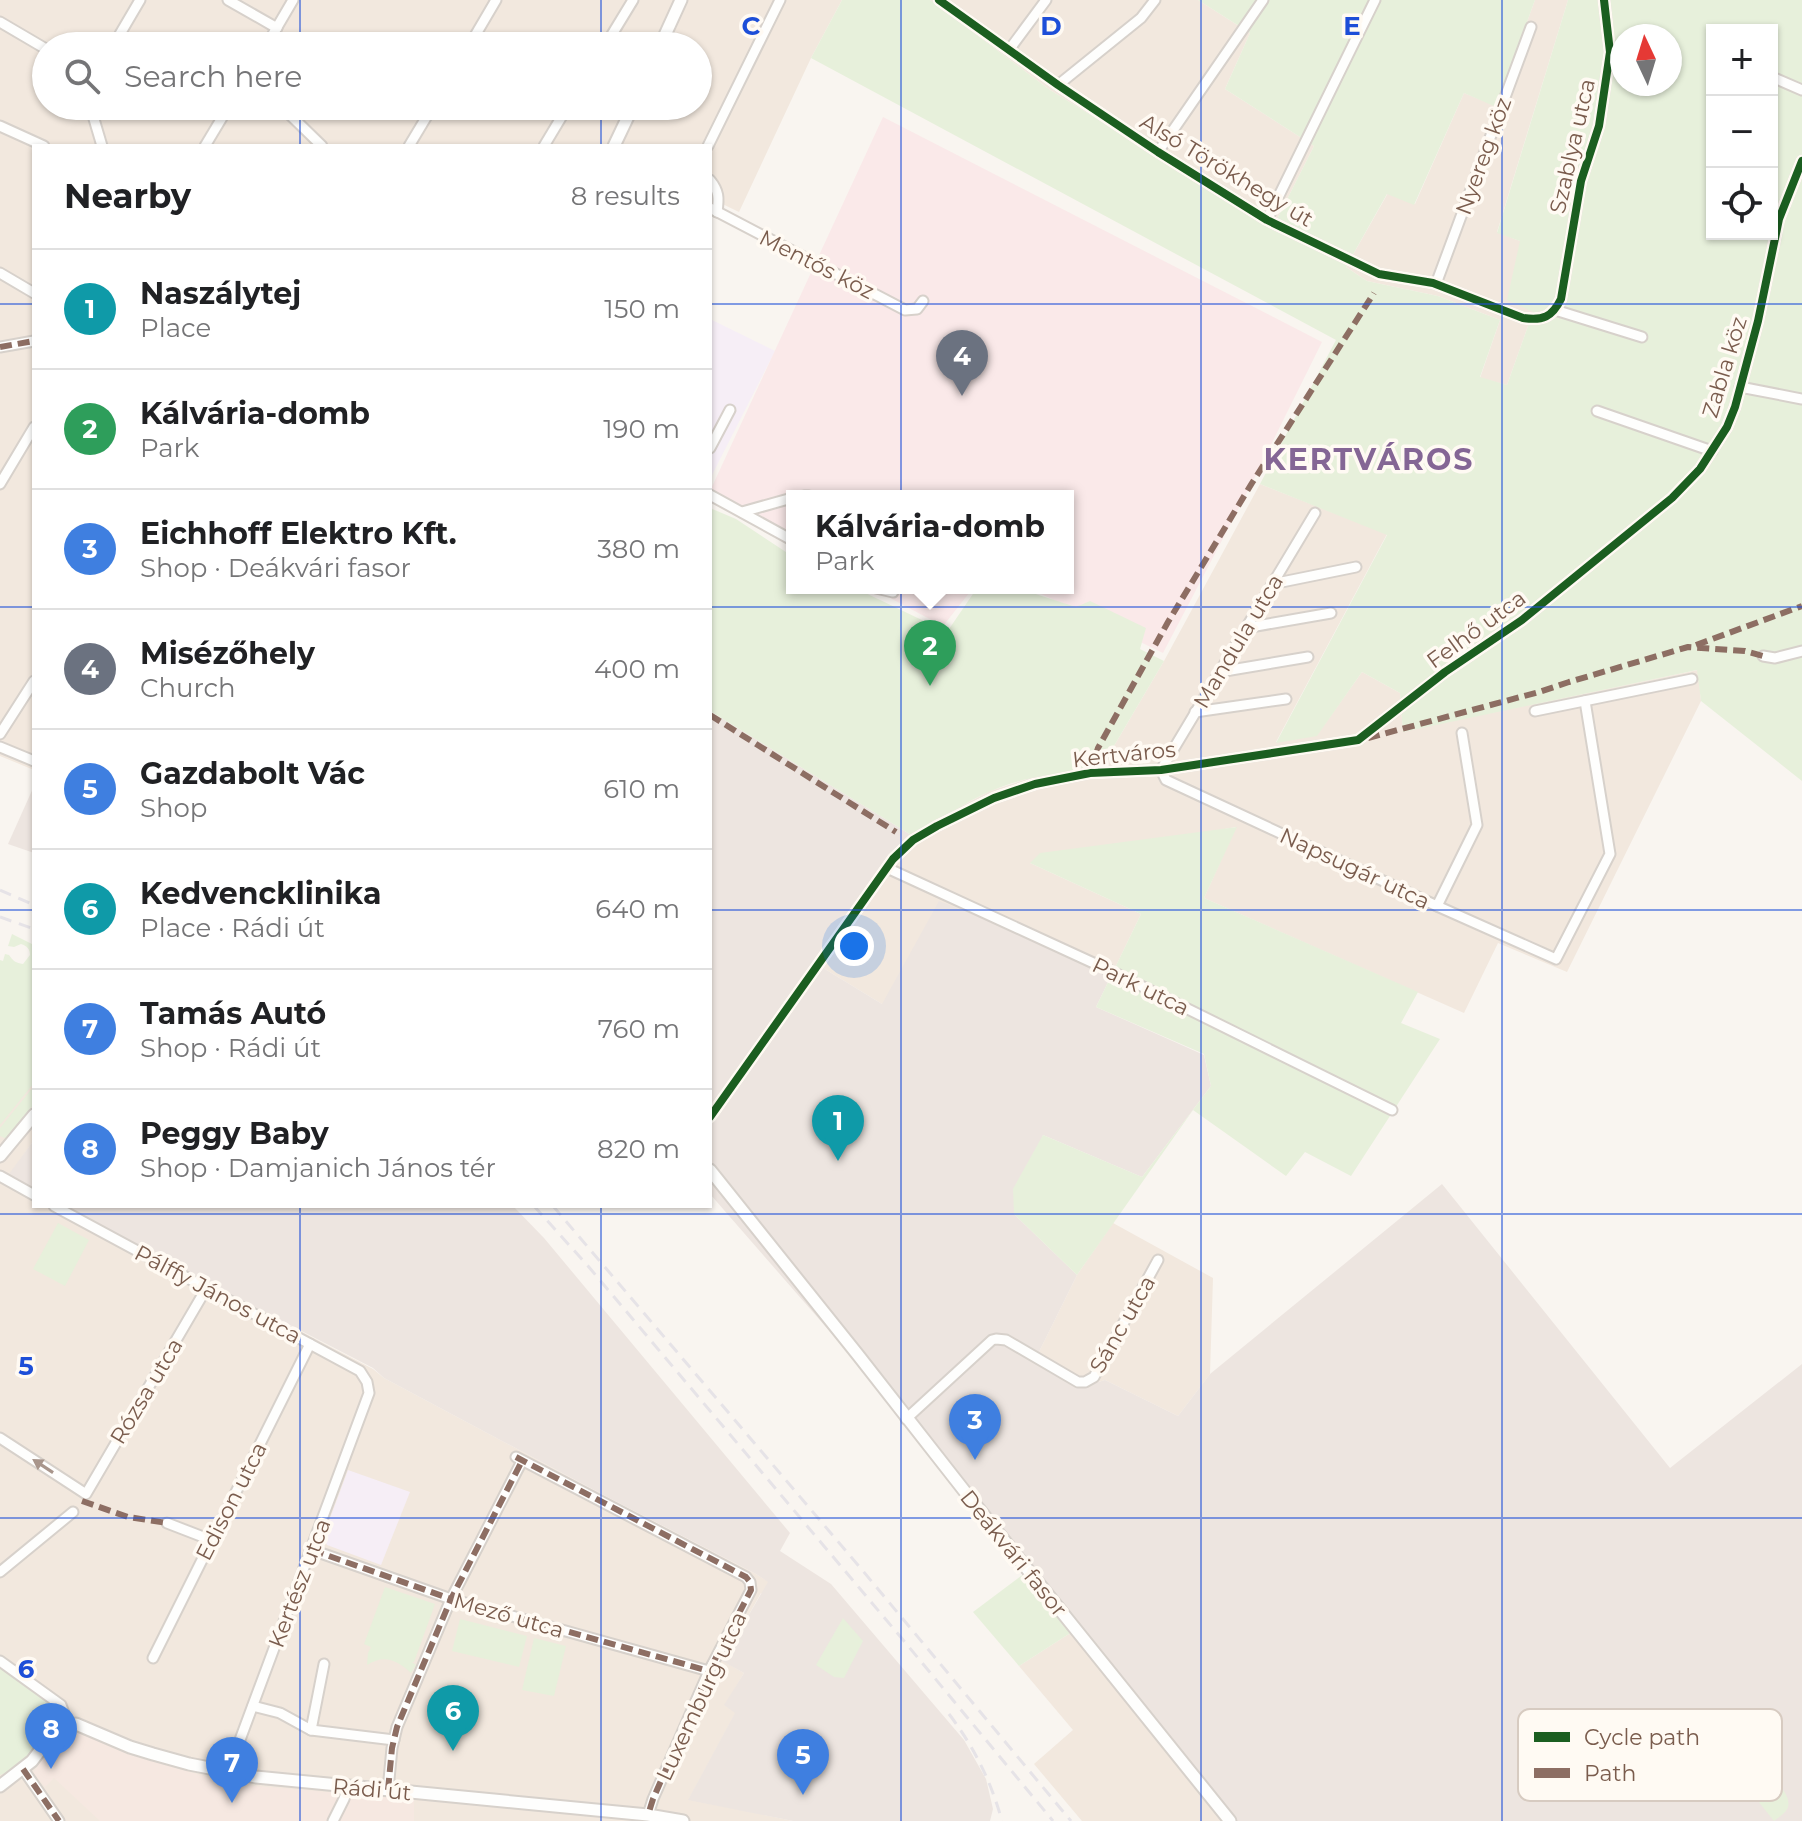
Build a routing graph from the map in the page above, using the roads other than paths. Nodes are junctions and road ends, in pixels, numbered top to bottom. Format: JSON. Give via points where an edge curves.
{"nodes":[{"id":1,"x":140,"y":0,"type":"edge"},
{"id":2,"x":228,"y":0,"type":"edge"},
{"id":3,"x":293,"y":0,"type":"edge"},
{"id":4,"x":496,"y":0,"type":"edge"},
{"id":5,"x":633,"y":0,"type":"edge"},
{"id":6,"x":780,"y":0,"type":"edge"},
{"id":7,"x":939,"y":0,"type":"edge"},
{"id":8,"x":1046,"y":0,"type":"edge"},
{"id":9,"x":1155,"y":0,"type":"edge"},
{"id":10,"x":1263,"y":0,"type":"edge"},
{"id":11,"x":1375,"y":0,"type":"edge"},
{"id":12,"x":1604,"y":0,"type":"edge"},
{"id":13,"x":676,"y":2,"type":"edge"},
{"id":14,"x":0,"y":22,"type":"edge"},
{"id":15,"x":1531,"y":27,"type":"dead end"},
{"id":16,"x":277,"y":28,"type":"junction"},
{"id":17,"x":121,"y":32,"type":"edge"},
{"id":18,"x":275,"y":32,"type":"edge"},
{"id":19,"x":477,"y":32,"type":"edge"},
{"id":20,"x":614,"y":32,"type":"edge"},
{"id":21,"x":665,"y":32,"type":"edge"},
{"id":22,"x":32,"y":41,"type":"edge"},
{"id":23,"x":1009,"y":50,"type":"junction"},
{"id":24,"x":1778,"y":80,"type":"edge"},
{"id":25,"x":1058,"y":85,"type":"junction"},
{"id":26,"x":1802,"y":90,"type":"edge"},
{"id":27,"x":94,"y":120,"type":"edge"},
{"id":28,"x":221,"y":120,"type":"edge"},
{"id":29,"x":295,"y":120,"type":"edge"},
{"id":30,"x":425,"y":120,"type":"edge"},
{"id":31,"x":560,"y":120,"type":"edge"},
{"id":32,"x":626,"y":120,"type":"edge"},
{"id":33,"x":0,"y":126,"type":"edge"},
{"id":34,"x":40,"y":144,"type":"edge"},
{"id":35,"x":101,"y":144,"type":"edge"},
{"id":36,"x":206,"y":144,"type":"edge"},
{"id":37,"x":320,"y":144,"type":"edge"},
{"id":38,"x":410,"y":144,"type":"edge"},
{"id":39,"x":545,"y":144,"type":"edge"},
{"id":40,"x":615,"y":144,"type":"edge"},
{"id":41,"x":709,"y":144,"type":"edge"},
{"id":42,"x":1158,"y":152,"type":"junction"},
{"id":43,"x":1802,"y":161,"type":"edge"},
{"id":44,"x":712,"y":182,"type":"edge"},
{"id":45,"x":714,"y":210,"type":"edge"},
{"id":46,"x":1267,"y":220,"type":"junction"},
{"id":47,"x":0,"y":273,"type":"edge"},
{"id":48,"x":1436,"y":284,"type":"junction"},
{"id":49,"x":32,"y":292,"type":"edge"},
{"id":50,"x":923,"y":301,"type":"dead end"},
{"id":51,"x":1555,"y":310,"type":"junction"},
{"id":52,"x":1642,"y":337,"type":"dead end"},
{"id":53,"x":32,"y":341,"type":"edge"},
{"id":54,"x":0,"y":347,"type":"edge"},
{"id":55,"x":1740,"y":387,"type":"junction"},
{"id":56,"x":1802,"y":399,"type":"edge"},
{"id":57,"x":730,"y":410,"type":"dead end"},
{"id":58,"x":1597,"y":411,"type":"dead end"},
{"id":59,"x":32,"y":430,"type":"edge"},
{"id":60,"x":712,"y":444,"type":"edge"},
{"id":61,"x":1712,"y":451,"type":"junction"},
{"id":62,"x":0,"y":484,"type":"edge"},
{"id":63,"x":712,"y":496,"type":"edge"},
{"id":64,"x":786,"y":500,"type":"edge"},
{"id":65,"x":742,"y":512,"type":"junction"},
{"id":66,"x":1315,"y":513,"type":"dead end"},
{"id":67,"x":786,"y":537,"type":"edge"},
{"id":68,"x":1616,"y":545,"type":"joint"},
{"id":69,"x":1356,"y":567,"type":"dead end"},
{"id":70,"x":1272,"y":584,"type":"junction"},
{"id":71,"x":1331,"y":613,"type":"dead end"},
{"id":72,"x":1245,"y":628,"type":"junction"},
{"id":73,"x":1802,"y":651,"type":"edge"},
{"id":74,"x":1763,"y":656,"type":"dead end"},
{"id":75,"x":1308,"y":657,"type":"dead end"},
{"id":76,"x":1219,"y":672,"type":"junction"},
{"id":77,"x":1692,"y":679,"type":"dead end"},
{"id":78,"x":32,"y":684,"type":"edge"},
{"id":79,"x":1286,"y":699,"type":"dead end"},
{"id":80,"x":1585,"y":701,"type":"junction"},
{"id":81,"x":1535,"y":711,"type":"dead end"},
{"id":82,"x":1195,"y":712,"type":"junction"},
{"id":83,"x":1462,"y":733,"type":"dead end"},
{"id":84,"x":0,"y":734,"type":"edge"},
{"id":85,"x":1358,"y":740,"type":"joint"},
{"id":86,"x":0,"y":747,"type":"edge"},
{"id":87,"x":32,"y":760,"type":"edge"},
{"id":88,"x":1161,"y":770,"type":"junction"},
{"id":89,"x":887,"y":868,"type":"junction"},
{"id":90,"x":1437,"y":906,"type":"junction"},
{"id":91,"x":1392,"y":1110,"type":"dead end"},
{"id":92,"x":712,"y":1114,"type":"edge"},
{"id":93,"x":32,"y":1117,"type":"edge"},
{"id":94,"x":1,"y":1152,"type":"edge"},
{"id":95,"x":712,"y":1172,"type":"edge"},
{"id":96,"x":0,"y":1176,"type":"edge"},
{"id":97,"x":32,"y":1194,"type":"edge"},
{"id":98,"x":58,"y":1208,"type":"edge"},
{"id":99,"x":1158,"y":1260,"type":"dead end"},
{"id":100,"x":206,"y":1289,"type":"junction"},
{"id":101,"x":310,"y":1344,"type":"junction"},
{"id":102,"x":369,"y":1393,"type":"joint"},
{"id":103,"x":906,"y":1419,"type":"junction"},
{"id":104,"x":0,"y":1438,"type":"edge"},
{"id":105,"x":73,"y":1512,"type":"dead end"},
{"id":106,"x":167,"y":1523,"type":"dead end"},
{"id":107,"x":211,"y":1540,"type":"junction"},
{"id":108,"x":312,"y":1550,"type":"junction"},
{"id":109,"x":0,"y":1572,"type":"edge"},
{"id":110,"x":451,"y":1599,"type":"junction"},
{"id":111,"x":153,"y":1658,"type":"dead end"},
{"id":112,"x":0,"y":1661,"type":"edge"},
{"id":113,"x":324,"y":1664,"type":"dead end"},
{"id":114,"x":709,"y":1671,"type":"junction"},
{"id":115,"x":253,"y":1706,"type":"junction"},
{"id":116,"x":68,"y":1724,"type":"junction"},
{"id":117,"x":311,"y":1730,"type":"junction"},
{"id":118,"x":394,"y":1740,"type":"junction"},
{"id":119,"x":23,"y":1769,"type":"junction"},
{"id":120,"x":228,"y":1772,"type":"junction"},
{"id":121,"x":0,"y":1786,"type":"edge"},
{"id":122,"x":348,"y":1787,"type":"junction"},
{"id":123,"x":388,"y":1790,"type":"junction"},
{"id":124,"x":648,"y":1815,"type":"junction"},
{"id":125,"x":59,"y":1821,"type":"edge"},
{"id":126,"x":333,"y":1821,"type":"edge"},
{"id":127,"x":683,"y":1821,"type":"edge"},
{"id":128,"x":1230,"y":1821,"type":"edge"}],
"edges":[{"from":1,"to":17,"type":"street"},
{"from":2,"to":16,"type":"street"},
{"from":3,"to":16,"type":"street"},
{"from":4,"to":19,"type":"street"},
{"from":5,"to":20,"type":"street"},
{"from":6,"to":41,"type":"street"},
{"from":7,"to":23,"type":"street","name":"Alsó Törökhegy út"},
{"from":8,"to":23,"type":"street"},
{"from":9,"to":25,"type":"street","via":[[1141,18]]},
{"from":10,"to":42,"type":"street"},
{"from":11,"to":46,"type":"street"},
{"from":12,"to":51,"type":"street","name":"Szablya utca","via":[[1610,52],[1599,126],[1581,181]]},
{"from":13,"to":21,"type":"street"},
{"from":14,"to":22,"type":"street"},
{"from":15,"to":48,"type":"street","name":"Nyereg köz"},
{"from":16,"to":18,"type":"street"},
{"from":23,"to":25,"type":"street","name":"Alsó Törökhegy út"},
{"from":24,"to":26,"type":"street"},
{"from":25,"to":42,"type":"street","name":"Alsó Törökhegy út"},
{"from":27,"to":35,"type":"street"},
{"from":28,"to":36,"type":"street"},
{"from":29,"to":37,"type":"street"},
{"from":30,"to":38,"type":"street"},
{"from":31,"to":39,"type":"street"},
{"from":32,"to":40,"type":"street"},
{"from":33,"to":34,"type":"street"},
{"from":42,"to":46,"type":"street","name":"Alsó Törökhegy út"},
{"from":43,"to":55,"type":"street","name":"Zabla köz","via":[[1779,219]]},
{"from":44,"to":45,"type":"street","via":[[720,197]]},
{"from":45,"to":50,"type":"street","name":"Mentős köz","via":[[905,310],[917,309]]},
{"from":46,"to":48,"type":"street","name":"Alsó Törökhegy út","via":[[1379,274]]},
{"from":47,"to":49,"type":"street"},
{"from":48,"to":51,"type":"street","name":"Alsó Törökhegy út","via":[[1523,318],[1535,320]]},
{"from":51,"to":52,"type":"street"},
{"from":53,"to":54,"type":"street"},
{"from":55,"to":56,"type":"street"},
{"from":55,"to":61,"type":"street","name":"Zabla köz","via":[[1727,427]]},
{"from":57,"to":60,"type":"street"},
{"from":58,"to":61,"type":"street"},
{"from":59,"to":62,"type":"street"},
{"from":61,"to":68,"type":"street","name":"Zabla köz","via":[[1672,498]]},
{"from":63,"to":65,"type":"street"},
{"from":64,"to":65,"type":"street"},
{"from":65,"to":67,"type":"street"},
{"from":66,"to":70,"type":"street","name":"Mandula utca"},
{"from":68,"to":85,"type":"street","name":"Felhő utca"},
{"from":69,"to":70,"type":"street"},
{"from":70,"to":72,"type":"street","name":"Mandula utca"},
{"from":71,"to":72,"type":"street"},
{"from":72,"to":76,"type":"street","name":"Mandula utca"},
{"from":73,"to":74,"type":"street"},
{"from":75,"to":76,"type":"street"},
{"from":76,"to":82,"type":"street","name":"Mandula utca"},
{"from":77,"to":80,"type":"street"},
{"from":78,"to":84,"type":"street"},
{"from":79,"to":82,"type":"street"},
{"from":80,"to":81,"type":"street"},
{"from":80,"to":90,"type":"street","name":"Napsugár utca","via":[[1610,854],[1556,959]]},
{"from":82,"to":88,"type":"street","name":"Mandula utca"},
{"from":83,"to":90,"type":"street","via":[[1477,825]]},
{"from":85,"to":88,"type":"street","name":"Kertváros"},
{"from":86,"to":87,"type":"street"},
{"from":88,"to":89,"type":"street","name":"Kertváros","via":[[1073,776],[994,798],[913,840]]},
{"from":88,"to":90,"type":"street","name":"Napsugár utca","via":[[1166,780]]},
{"from":89,"to":91,"type":"street","name":"Park utca"},
{"from":89,"to":92,"type":"street","name":"Kertváros"},
{"from":93,"to":94,"type":"street"},
{"from":95,"to":103,"type":"street","name":"Deákvári fasor"},
{"from":96,"to":97,"type":"street"},
{"from":98,"to":100,"type":"street","name":"Pálffy János utca"},
{"from":99,"to":103,"type":"street","name":"Sánc utca","via":[[1094,1377],[1078,1382],[996,1339]]},
{"from":100,"to":101,"type":"street","name":"Pálffy János utca"},
{"from":100,"to":104,"type":"street","name":"Rózsa utca","one_way":true,"via":[[86,1494]]},
{"from":101,"to":102,"type":"street","name":"Pálffy János utca","via":[[360,1371]]},
{"from":101,"to":107,"type":"street","name":"Edison utca"},
{"from":102,"to":108,"type":"street","name":"Kertész utca"},
{"from":103,"to":128,"type":"street","name":"Deákvári fasor"},
{"from":105,"to":109,"type":"street"},
{"from":106,"to":107,"type":"street"},
{"from":107,"to":111,"type":"street","name":"Edison utca"},
{"from":108,"to":110,"type":"street","name":"Mező utca"},
{"from":108,"to":115,"type":"street","name":"Kertész utca"},
{"from":110,"to":114,"type":"street","name":"Mező utca"},
{"from":110,"to":114,"type":"street","name":"Luxemburg utca","via":[[519,1459],[746,1577],[751,1590]]},
{"from":110,"to":118,"type":"street"},
{"from":112,"to":116,"type":"street","via":[[61,1705]]},
{"from":113,"to":117,"type":"street"},
{"from":114,"to":124,"type":"street","name":"Luxemburg utca"},
{"from":115,"to":117,"type":"street"},
{"from":115,"to":120,"type":"street","name":"Kertész utca"},
{"from":116,"to":119,"type":"street","via":[[54,1732]]},
{"from":116,"to":120,"type":"street","name":"Rádi út","via":[[130,1747]]},
{"from":117,"to":118,"type":"street"},
{"from":118,"to":123,"type":"street"},
{"from":119,"to":121,"type":"street"},
{"from":119,"to":125,"type":"street"},
{"from":120,"to":122,"type":"street","name":"Rádi út"},
{"from":122,"to":123,"type":"street","name":"Rádi út"},
{"from":122,"to":126,"type":"street"},
{"from":123,"to":124,"type":"street","name":"Rádi út"},
{"from":124,"to":127,"type":"street","name":"Rádi út"}]}
